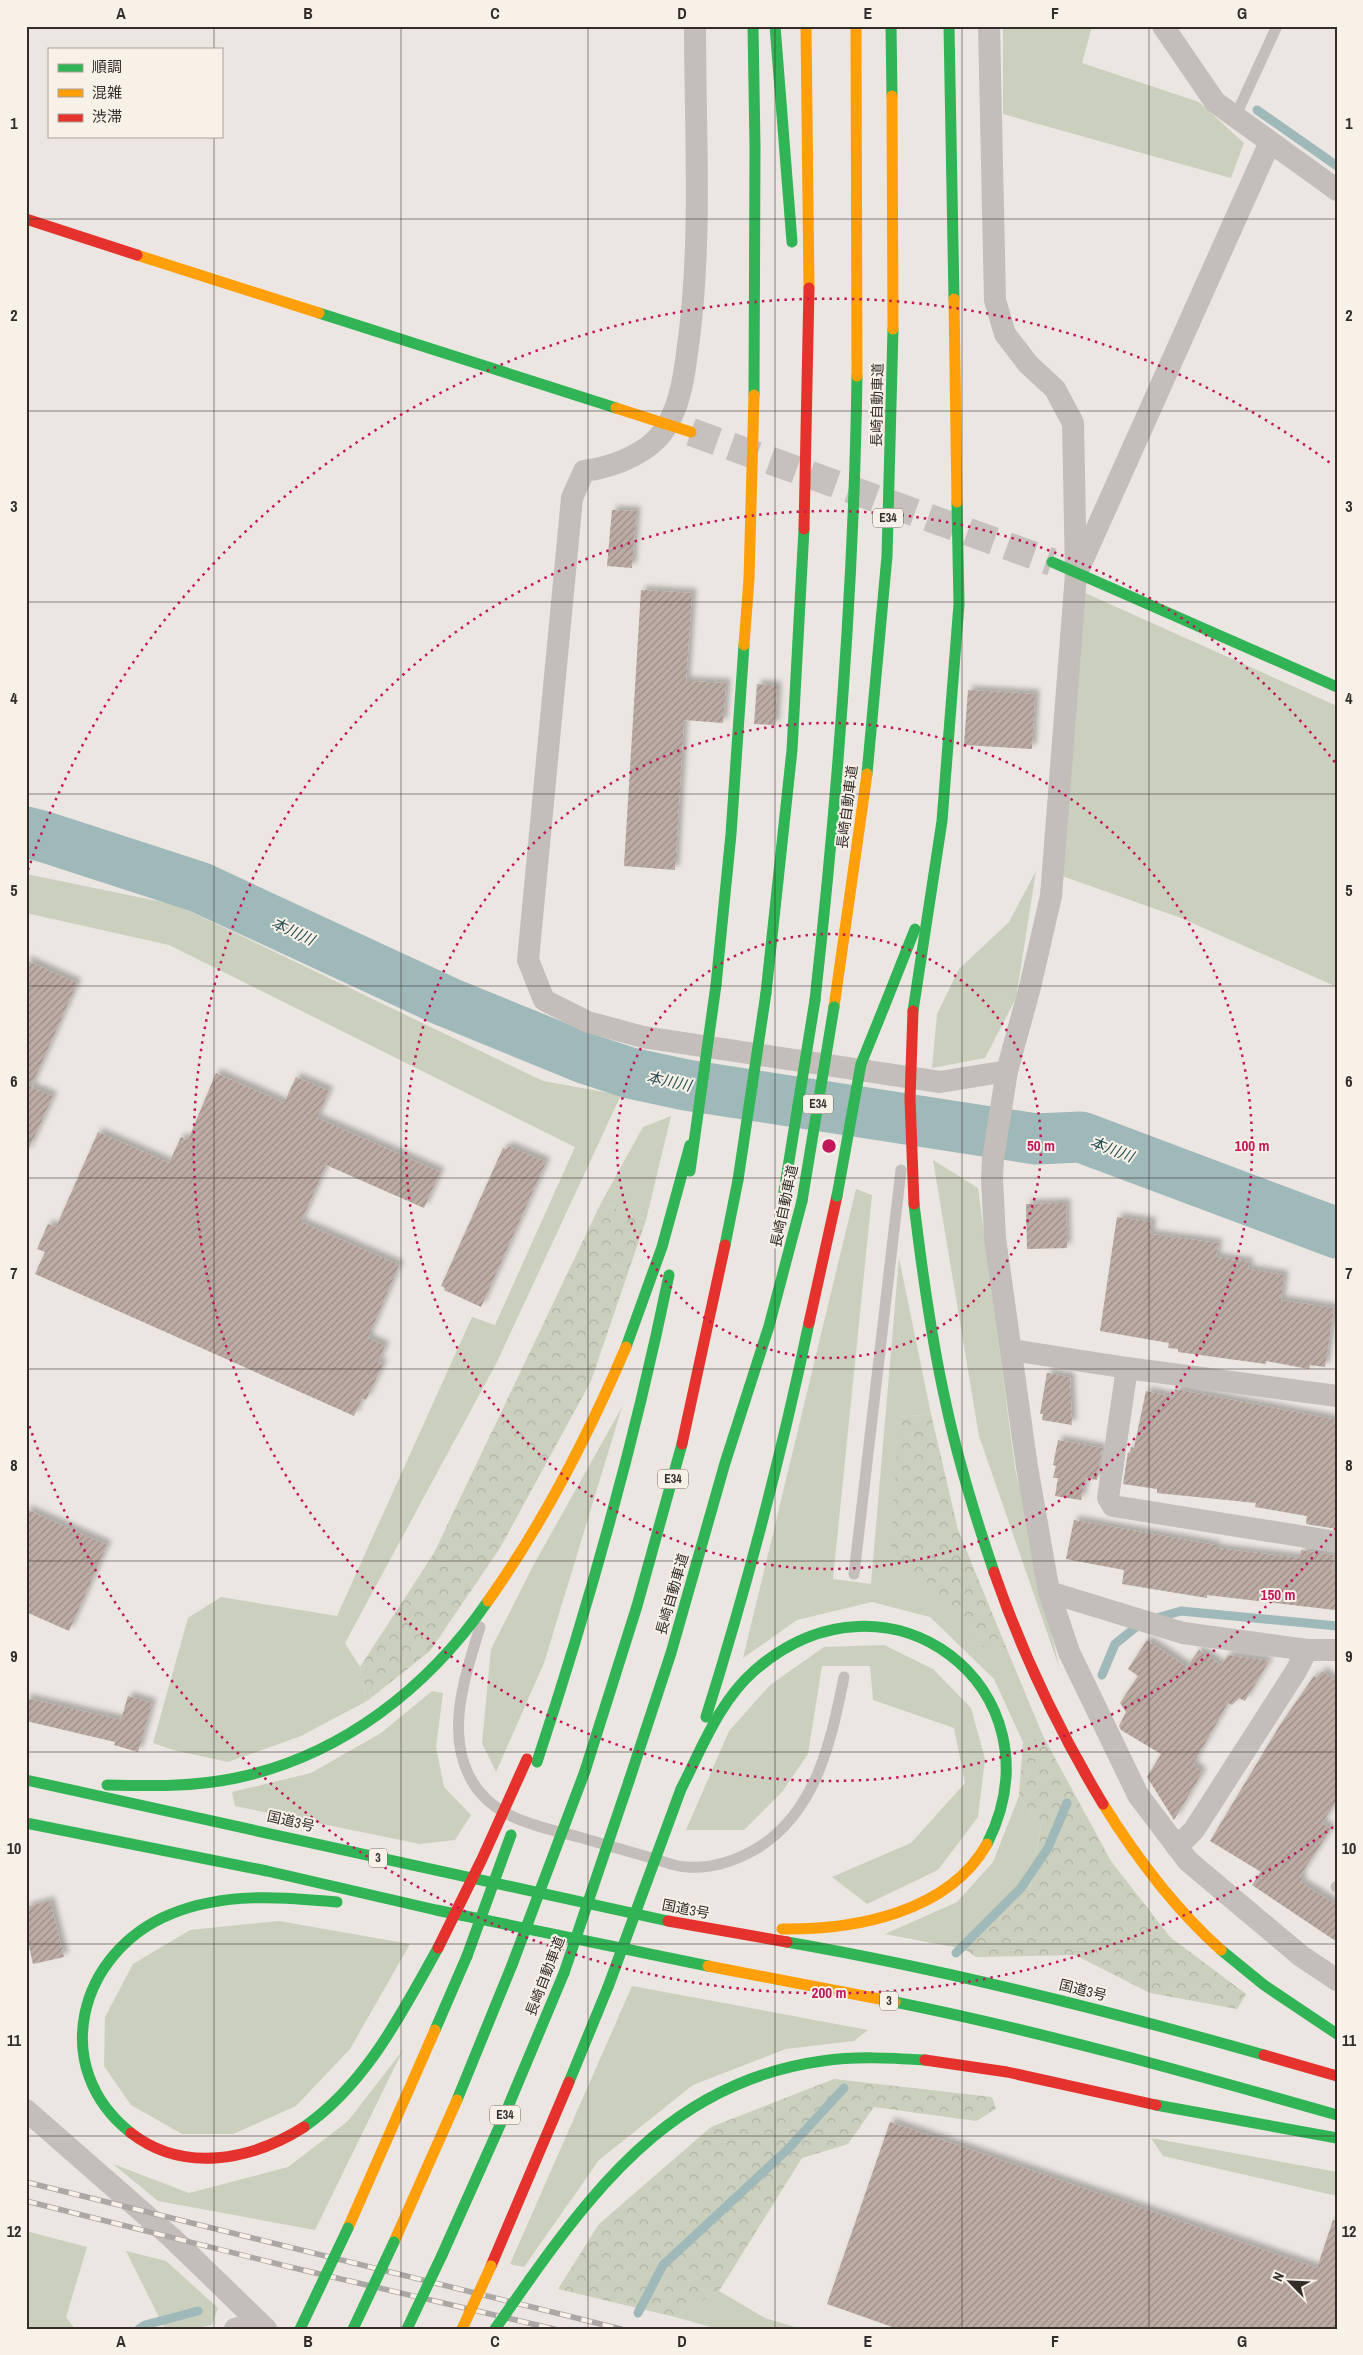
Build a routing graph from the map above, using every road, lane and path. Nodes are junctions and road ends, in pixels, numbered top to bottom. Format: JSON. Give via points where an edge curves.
{"nodes":[{"id":1,"x":695,"y":26,"type":"edge"},
{"id":2,"x":753,"y":26,"type":"edge"},
{"id":3,"x":775,"y":26,"type":"edge"},
{"id":4,"x":806,"y":26,"type":"edge"},
{"id":5,"x":856,"y":26,"type":"edge"},
{"id":6,"x":890,"y":26,"type":"edge"},
{"id":7,"x":950,"y":26,"type":"edge"},
{"id":8,"x":988,"y":26,"type":"edge"},
{"id":9,"x":1163,"y":26,"type":"edge"},
{"id":10,"x":1277,"y":26,"type":"edge"},
{"id":11,"x":1235,"y":117,"type":"junction"},
{"id":12,"x":1270,"y":142,"type":"junction"},
{"id":13,"x":1337,"y":190,"type":"edge"},
{"id":14,"x":26,"y":219,"type":"edge"},
{"id":15,"x":793,"y":254,"type":"dead end"},
{"id":16,"x":905,"y":301,"type":"dead end"},
{"id":17,"x":797,"y":303,"type":"dead end"},
{"id":18,"x":669,"y":424,"type":"junction"},
{"id":19,"x":691,"y":432,"type":"tunnel mouth"},
{"id":20,"x":890,"y":492,"type":"junction"},
{"id":21,"x":805,"y":510,"type":"junction"},
{"id":22,"x":1052,"y":562,"type":"tunnel mouth"},
{"id":23,"x":1076,"y":574,"type":"junction"},
{"id":24,"x":1337,"y":686,"type":"edge"},
{"id":25,"x":937,"y":856,"type":"junction"},
{"id":26,"x":1007,"y":1071,"type":"junction"},
{"id":27,"x":910,"y":1099,"type":"junction"},
{"id":28,"x":687,"y":1170,"type":"junction"},
{"id":29,"x":782,"y":1202,"type":"dead end"},
{"id":30,"x":677,"y":1236,"type":"dead end"},
{"id":31,"x":672,"y":1264,"type":"dead end"},
{"id":32,"x":757,"y":1324,"type":"dead end"},
{"id":33,"x":1012,"y":1350,"type":"junction"},
{"id":34,"x":1127,"y":1368,"type":"junction"},
{"id":35,"x":1337,"y":1396,"type":"edge"},
{"id":36,"x":725,"y":1463,"type":"junction"},
{"id":37,"x":1337,"y":1542,"type":"edge"},
{"id":38,"x":854,"y":1574,"type":"dead end"},
{"id":39,"x":1049,"y":1592,"type":"junction"},
{"id":40,"x":485,"y":1609,"type":"junction"},
{"id":41,"x":1307,"y":1650,"type":"junction"},
{"id":42,"x":1337,"y":1650,"type":"edge"},
{"id":43,"x":844,"y":1677,"type":"dead end"},
{"id":44,"x":532,"y":1761,"type":"junction"},
{"id":45,"x":26,"y":1776,"type":"edge"},
{"id":46,"x":532,"y":1778,"type":"dead end"},
{"id":47,"x":26,"y":1780,"type":"edge"},
{"id":48,"x":681,"y":1790,"type":"junction"},
{"id":49,"x":523,"y":1803,"type":"dead end"},
{"id":50,"x":26,"y":1823,"type":"edge"},
{"id":51,"x":1178,"y":1847,"type":"junction"},
{"id":52,"x":436,"y":1910,"type":"junction"},
{"id":53,"x":685,"y":1925,"type":"junction"},
{"id":54,"x":1337,"y":1980,"type":"edge"},
{"id":55,"x":1337,"y":2034,"type":"edge"},
{"id":56,"x":1337,"y":2076,"type":"edge"},
{"id":57,"x":26,"y":2110,"type":"edge"},
{"id":58,"x":1337,"y":2115,"type":"edge"},
{"id":59,"x":1337,"y":2138,"type":"edge"},
{"id":60,"x":262,"y":2326,"type":"edge"},
{"id":61,"x":235,"y":2329,"type":"edge"},
{"id":62,"x":300,"y":2329,"type":"edge"},
{"id":63,"x":353,"y":2329,"type":"edge"},
{"id":64,"x":406,"y":2329,"type":"edge"},
{"id":65,"x":462,"y":2329,"type":"edge"},
{"id":66,"x":495,"y":2329,"type":"edge"}],
"edges":[{"from":1,"to":18,"type":"street","via":[[696,286],[683,389]]},
{"from":2,"to":28,"type":"main road","bridge":true,"via":[[754,326],[749,579],[731,834],[716,985],[701,1099]]},
{"from":3,"to":15,"type":"main road"},
{"from":4,"to":21,"type":"main road","number":"E34","via":[[808,329]]},
{"from":5,"to":29,"type":"main road","bridge":true,"via":[[858,342],[846,671],[833,842],[814,1000]]},
{"from":6,"to":20,"type":"main road","name":"長崎自動車道","number":"E34","via":[[893,352]]},
{"from":7,"to":25,"type":"main road","via":[[959,604]]},
{"from":8,"to":23,"type":"street","via":[[995,300],[1005,334],[1028,364],[1055,389],[1074,423]]},
{"from":9,"to":11,"type":"street","via":[[1215,102]]},
{"from":10,"to":11,"type":"lane"},
{"from":11,"to":12,"type":"street"},
{"from":12,"to":13,"type":"street"},
{"from":12,"to":23,"type":"street"},
{"from":14,"to":18,"type":"main road"},
{"from":16,"to":20,"type":"main road","via":[[904,349]]},
{"from":17,"to":21,"type":"main road"},
{"from":18,"to":19,"type":"main road"},
{"from":18,"to":26,"type":"street","via":[[648,447],[607,468],[584,471],[572,498],[528,960],[544,1000],[588,1022],[643,1037],[940,1082]]},
{"from":20,"to":36,"type":"main road","name":"長崎自動車道","number":"E34","bridge":true,"via":[[873,708],[850,907],[802,1201],[769,1326]]},
{"from":21,"to":63,"type":"main road","number":"E34","bridge":true,"via":[[797,679],[784,841],[766,993],[738,1180],[704,1346],[666,1505],[629,1639],[585,1771],[512,1965],[454,2108]]},
{"from":22,"to":23,"type":"main road"},
{"from":23,"to":24,"type":"main road"},
{"from":23,"to":26,"type":"street","via":[[1051,896]]},
{"from":25,"to":27,"type":"main road","bridge":true,"via":[[913,1011]]},
{"from":25,"to":48,"type":"main road","bridge":true,"via":[[922,910],[861,1064],[837,1196],[767,1506],[724,1663]]},
{"from":26,"to":33,"type":"street","via":[[993,1159],[995,1238]]},
{"from":27,"to":38,"type":"lane","bridge":true},
{"from":27,"to":55,"type":"main road","bridge":true,"via":[[914,1204],[931,1328],[960,1466],[1007,1603],[1034,1670],[1092,1787],[1160,1885],[1198,1928],[1240,1967]]},
{"from":28,"to":30,"type":"main road"},
{"from":28,"to":40,"type":"main road","via":[[654,1276],[608,1392],[542,1517]]},
{"from":31,"to":44,"type":"main road","via":[[636,1422],[586,1611]]},
{"from":32,"to":36,"type":"main road"},
{"from":33,"to":34,"type":"street"},
{"from":33,"to":39,"type":"street","via":[[1027,1467]]},
{"from":34,"to":35,"type":"street"},
{"from":34,"to":37,"type":"street","via":[[1108,1498],[1114,1506]]},
{"from":36,"to":64,"type":"main road","name":"長崎自動車道","number":"E34","bridge":true,"via":[[671,1653],[564,1973],[505,2114]]},
{"from":39,"to":41,"type":"street","via":[[1183,1633]]},
{"from":39,"to":51,"type":"street","via":[[1069,1652],[1138,1795]]},
{"from":40,"to":43,"type":"lane","via":[[464,1683],[458,1722],[462,1754],[471,1780],[488,1802],[510,1816],[537,1826],[686,1868],[717,1866],[746,1855],[773,1839],[794,1817],[826,1754]]},
{"from":40,"to":45,"type":"main road","via":[[424,1678],[388,1708],[351,1732],[275,1768],[195,1784],[151,1786],[103,1785]]},
{"from":41,"to":42,"type":"street"},
{"from":41,"to":51,"type":"street","via":[[1194,1830]]},
{"from":44,"to":46,"type":"main road"},
{"from":44,"to":52,"type":"main road","bridge":true,"via":[[438,1948],[404,2008],[368,2064],[316,2119],[260,2150],[202,2159],[177,2155],[134,2136],[113,2119],[97,2098],[86,2073],[81,2048],[81,2022],[87,1997],[115,1952],[134,1934],[158,1919],[195,1906],[249,1898],[294,1898]]},
{"from":47,"to":53,"type":"main road","name":"国道3号","number":"3"},
{"from":48,"to":53,"type":"main road","via":[[733,1694],[757,1670],[784,1648],[812,1634],[848,1625],[879,1625],[908,1632],[935,1644],[959,1661],[980,1684],[995,1713],[1005,1745],[1006,1777],[1001,1811],[989,1841],[969,1868],[942,1890],[908,1907],[838,1927],[794,1930]]},
{"from":48,"to":65,"type":"main road","bridge":true,"via":[[608,1987],[551,2127]]},
{"from":49,"to":62,"type":"main road","bridge":true,"via":[[467,1956],[405,2103]]},
{"from":50,"to":52,"type":"main road","number":"3","via":[[267,1870]]},
{"from":51,"to":54,"type":"street","via":[[1188,1861],[1301,1956]]},
{"from":52,"to":58,"type":"main road","number":"3","via":[[965,2016],[1129,2056]]},
{"from":53,"to":56,"type":"main road","name":"国道3号","number":"3","via":[[970,1978],[1134,2018]]},
{"from":57,"to":60,"type":"street","via":[[172,2238]]},
{"from":59,"to":66,"type":"main road","bridge":true,"via":[[1205,2116],[989,2068],[905,2058],[863,2057],[824,2059],[786,2067],[714,2094],[651,2136],[622,2162],[579,2210]]},
{"from":60,"to":61,"type":"street"}]}
